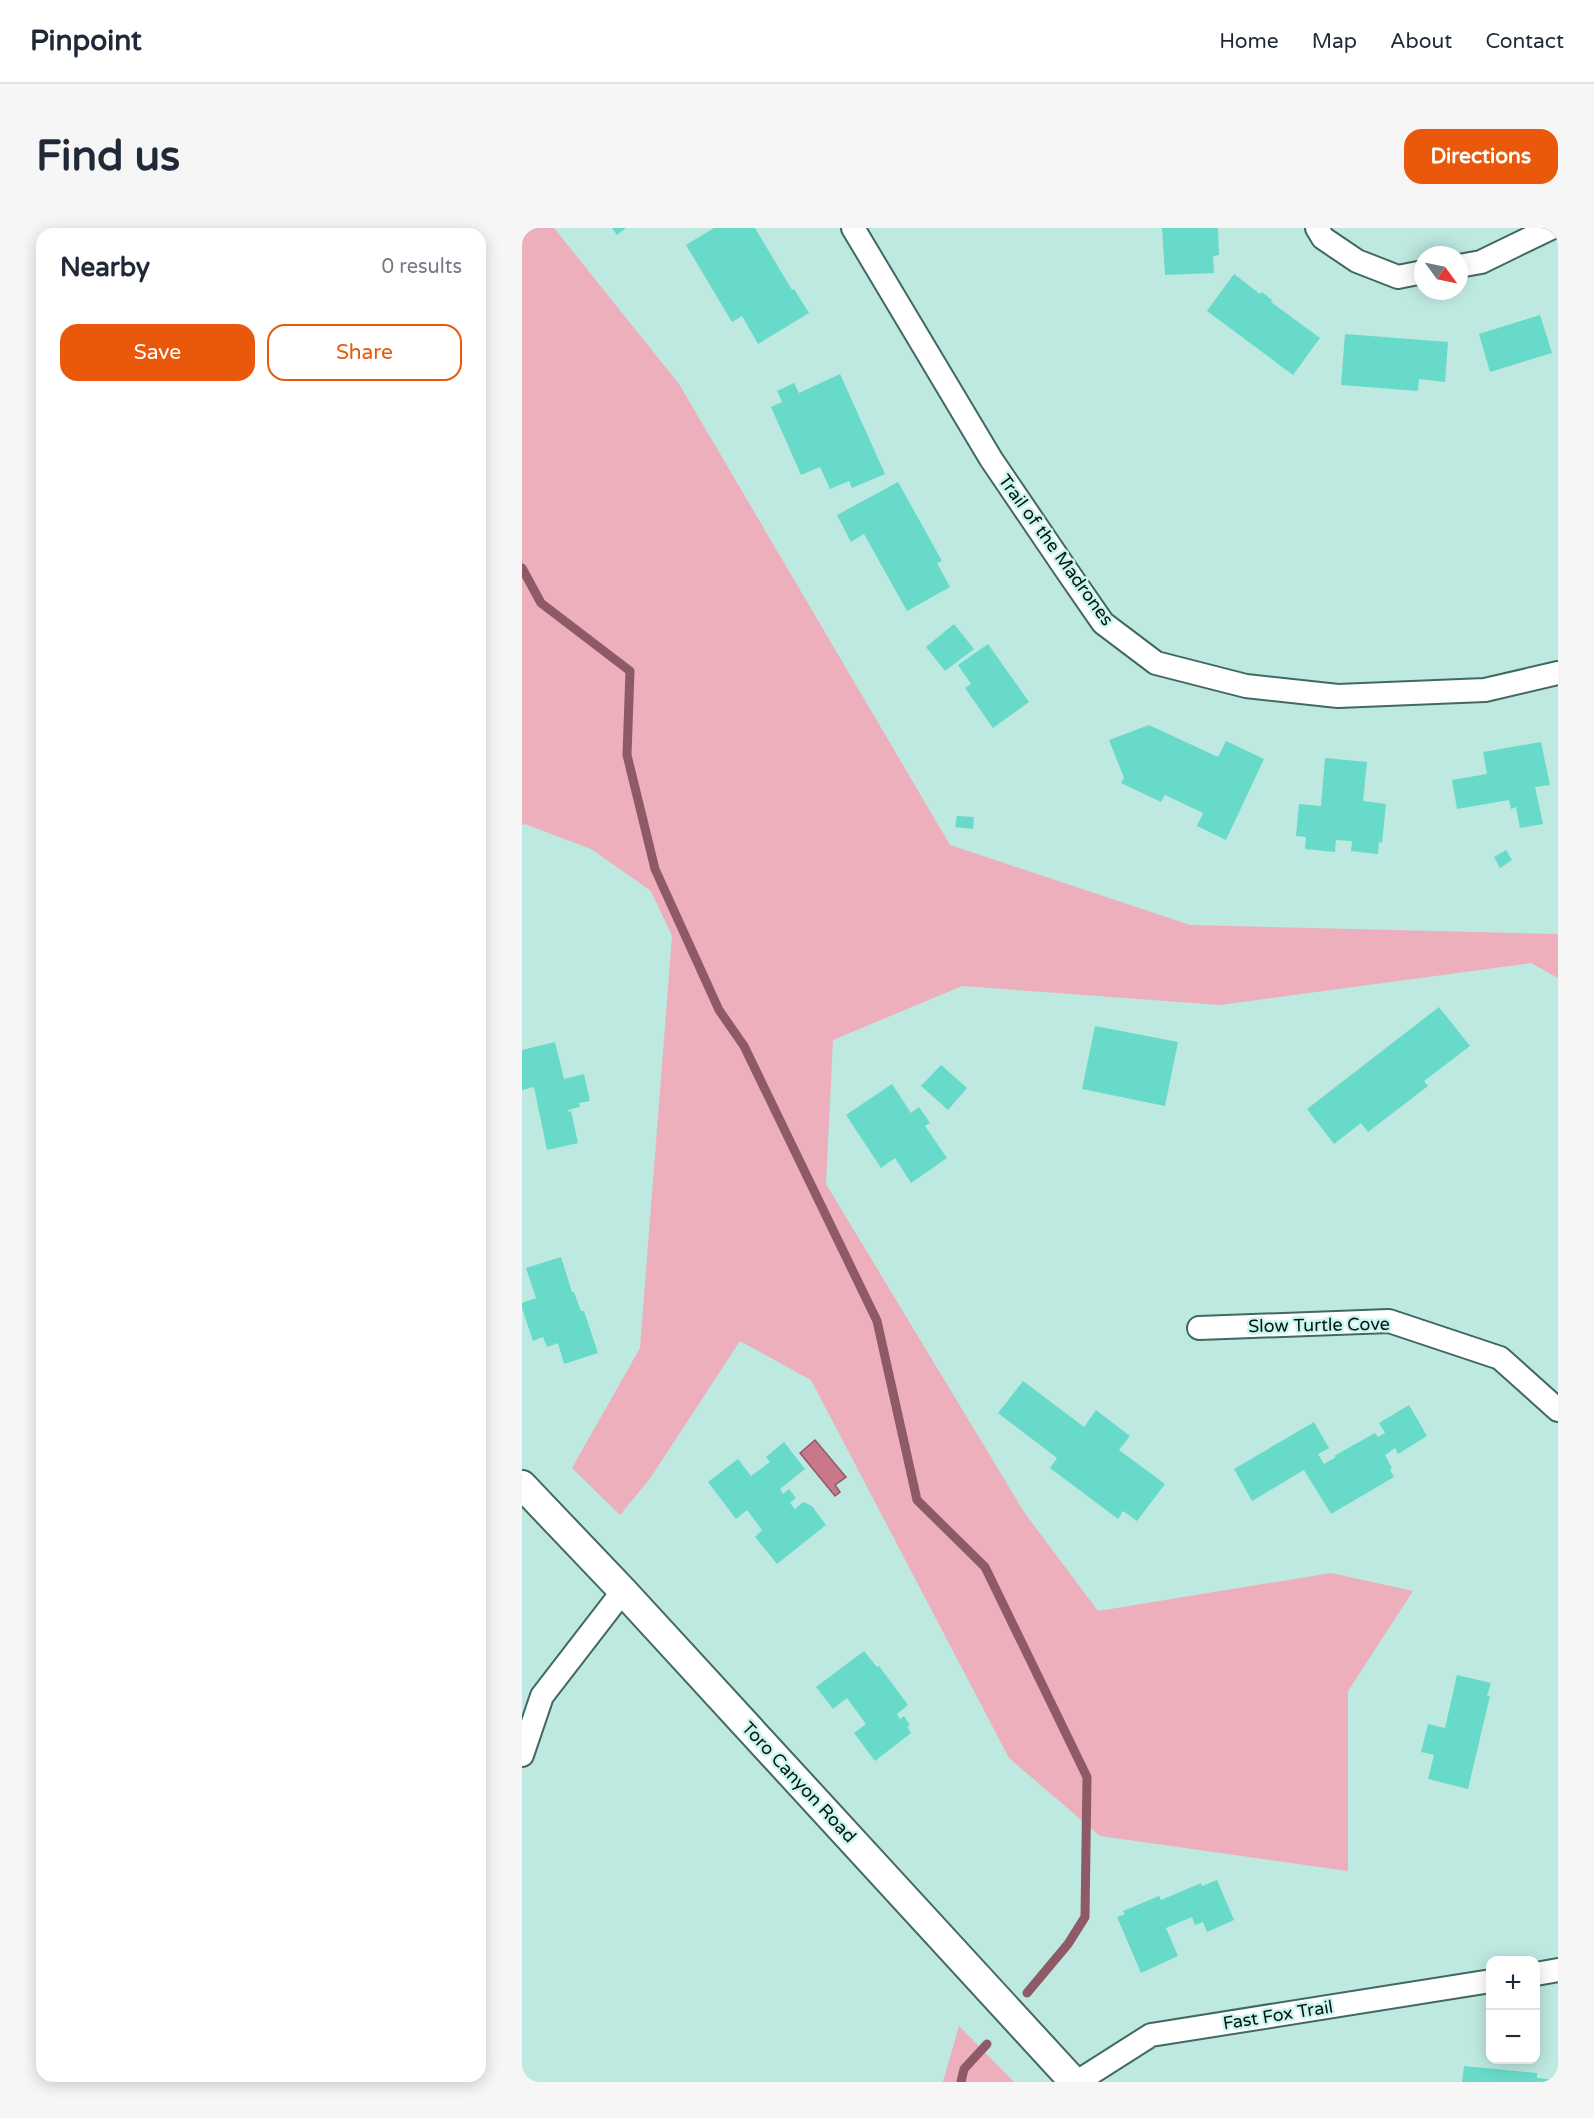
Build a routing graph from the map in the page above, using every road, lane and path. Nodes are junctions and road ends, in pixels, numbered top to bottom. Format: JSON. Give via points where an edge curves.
{"nodes":[{"id":1,"x":853,"y":228,"type":"edge"},
{"id":2,"x":1317,"y":228,"type":"edge"},
{"id":3,"x":1551,"y":228,"type":"edge"},
{"id":4,"x":1468,"y":264,"type":"edge"},
{"id":5,"x":1414,"y":274,"type":"edge"},
{"id":6,"x":1558,"y":672,"type":"edge"},
{"id":7,"x":1199,"y":1328,"type":"dead end"},
{"id":8,"x":1558,"y":1410,"type":"edge"},
{"id":9,"x":522,"y":1485,"type":"edge"},
{"id":10,"x":623,"y":1591,"type":"junction"},
{"id":11,"x":522,"y":1755,"type":"edge"},
{"id":12,"x":1558,"y":1970,"type":"edge"},
{"id":13,"x":1540,"y":1973,"type":"edge"},
{"id":14,"x":1486,"y":1982,"type":"edge"},
{"id":15,"x":1076,"y":2082,"type":"edge"}],
"edges":[{"from":1,"to":6,"type":"street","name":"Trail of the Madrones","via":[[991,459],[1067,571],[1103,622],[1156,663],[1246,686],[1338,696],[1485,690]]},
{"from":2,"to":5,"type":"street","via":[[1323,238],[1357,261],[1398,277]]},
{"from":3,"to":4,"type":"street","via":[[1481,262]]},
{"from":7,"to":8,"type":"street","name":"Slow Turtle Cove","via":[[1389,1321],[1500,1358]]},
{"from":9,"to":10,"type":"street","name":"Toro Canyon Road"},
{"from":10,"to":11,"type":"street","via":[[542,1696]]},
{"from":10,"to":15,"type":"street","name":"Toro Canyon Road"},
{"from":12,"to":13,"type":"street"},
{"from":14,"to":15,"type":"street","name":"Fast Fox Trail","via":[[1151,2036]]}]}
